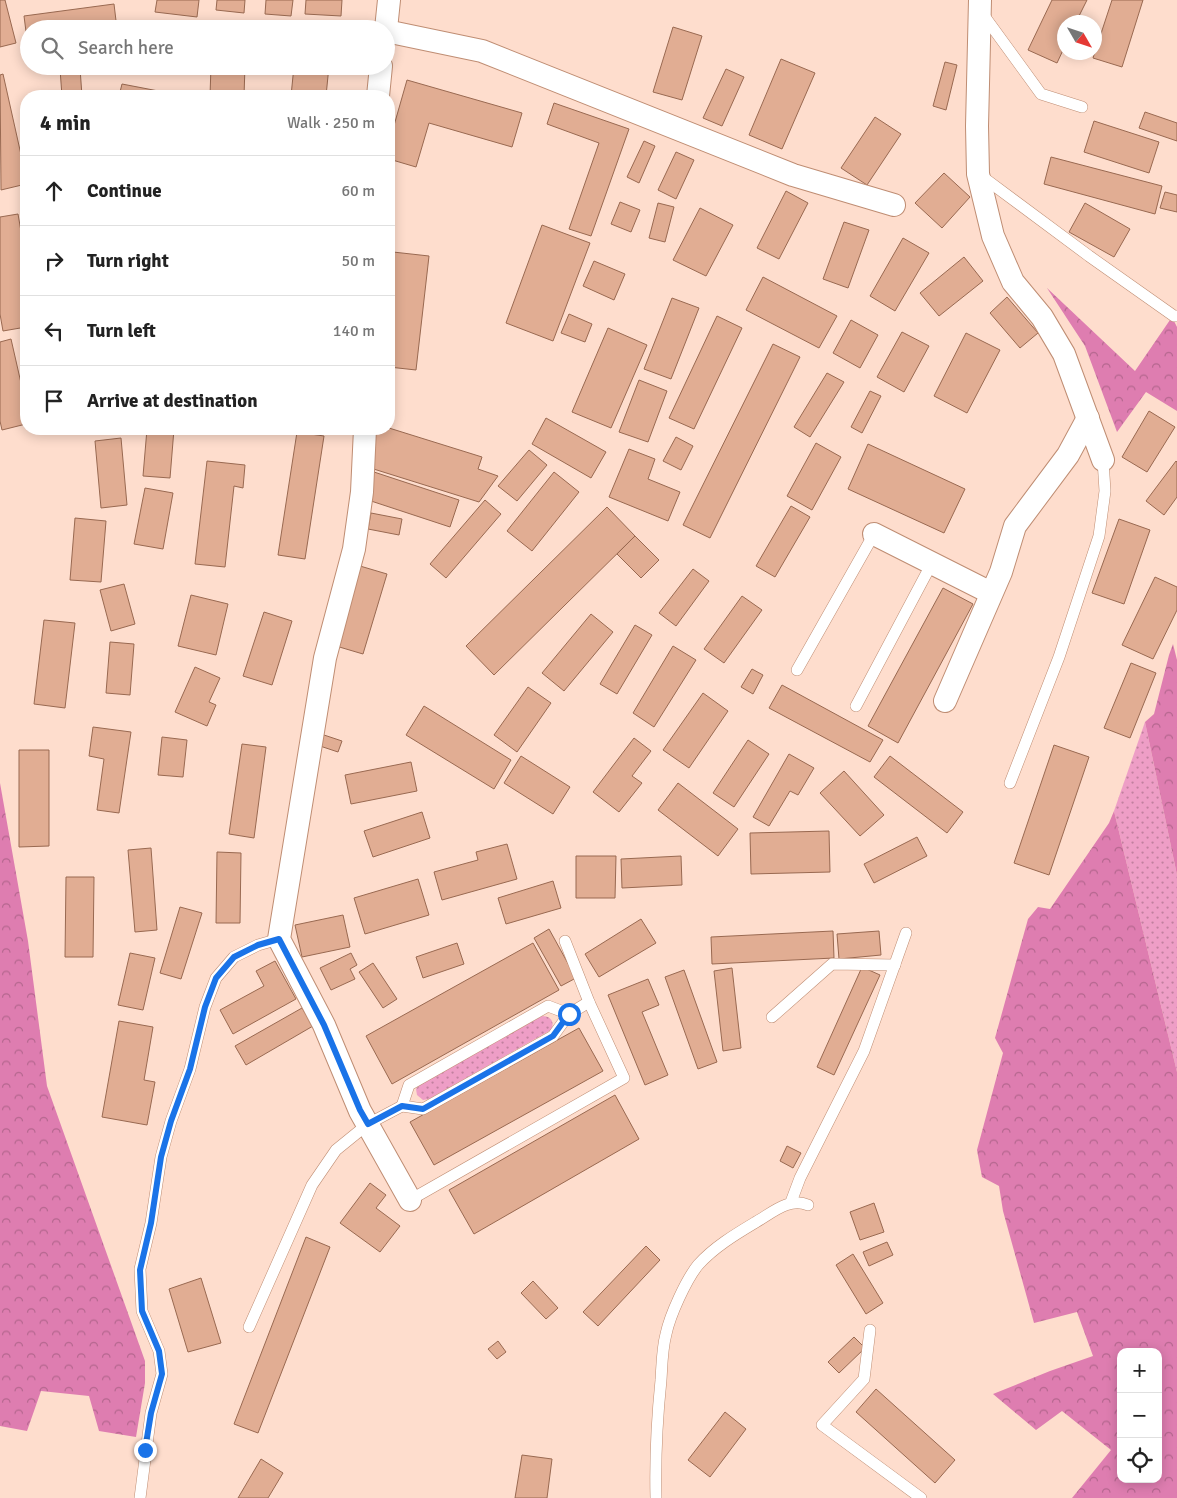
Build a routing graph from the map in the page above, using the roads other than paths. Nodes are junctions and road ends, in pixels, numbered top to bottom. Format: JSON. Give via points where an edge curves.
{"nodes":[{"id":1,"x":389,"y":0,"type":"edge"},
{"id":2,"x":980,"y":5,"type":"edge"},
{"id":3,"x":387,"y":20,"type":"edge"},
{"id":4,"x":395,"y":32,"type":"edge"},
{"id":5,"x":380,"y":75,"type":"edge"},
{"id":6,"x":379,"y":90,"type":"edge"},
{"id":7,"x":1082,"y":107,"type":"dead end"},
{"id":8,"x":978,"y":174,"type":"junction"},
{"id":9,"x":894,"y":205,"type":"dead end"},
{"id":10,"x":1177,"y":316,"type":"edge"},
{"id":11,"x":1088,"y":418,"type":"junction"},
{"id":12,"x":365,"y":435,"type":"edge"},
{"id":13,"x":1103,"y":460,"type":"joint"},
{"id":14,"x":874,"y":534,"type":"joint"},
{"id":15,"x":932,"y":563,"type":"junction"},
{"id":16,"x":991,"y":593,"type":"junction"},
{"id":17,"x":796,"y":670,"type":"dead end"},
{"id":18,"x":945,"y":701,"type":"dead end"},
{"id":19,"x":856,"y":706,"type":"dead end"},
{"id":20,"x":1010,"y":783,"type":"dead end"},
{"id":21,"x":906,"y":933,"type":"dead end"},
{"id":22,"x":279,"y":939,"type":"junction"},
{"id":23,"x":565,"y":941,"type":"dead end"},
{"id":24,"x":895,"y":965,"type":"junction"},
{"id":25,"x":589,"y":1002,"type":"junction"},
{"id":26,"x":569,"y":1014,"type":"junction"},
{"id":27,"x":772,"y":1017,"type":"dead end"},
{"id":28,"x":402,"y":1106,"type":"junction"},
{"id":29,"x":368,"y":1124,"type":"junction"},
{"id":30,"x":410,"y":1200,"type":"joint"},
{"id":31,"x":791,"y":1202,"type":"junction"},
{"id":32,"x":808,"y":1205,"type":"dead end"},
{"id":33,"x":249,"y":1327,"type":"dead end"},
{"id":34,"x":870,"y":1330,"type":"dead end"},
{"id":35,"x":140,"y":1498,"type":"edge"},
{"id":36,"x":656,"y":1498,"type":"edge"},
{"id":37,"x":921,"y":1498,"type":"edge"}],
"edges":[{"from":1,"to":3,"type":"street"},
{"from":2,"to":7,"type":"lane","via":[[1041,94]]},
{"from":2,"to":8,"type":"street"},
{"from":4,"to":9,"type":"street","via":[[482,51],[794,175]]},
{"from":5,"to":6,"type":"street"},
{"from":8,"to":10,"type":"lane"},
{"from":8,"to":11,"type":"street","via":[[993,236],[1013,282],[1042,317],[1064,354]]},
{"from":11,"to":13,"type":"street"},
{"from":11,"to":16,"type":"street","via":[[1068,455],[1015,526]]},
{"from":12,"to":22,"type":"street","via":[[362,492],[354,549],[325,658]]},
{"from":13,"to":20,"type":"lane","via":[[1106,491],[1099,536],[1059,657]]},
{"from":14,"to":15,"type":"street"},
{"from":14,"to":17,"type":"lane"},
{"from":15,"to":16,"type":"street"},
{"from":15,"to":19,"type":"lane"},
{"from":16,"to":18,"type":"street"},
{"from":21,"to":24,"type":"lane"},
{"from":22,"to":29,"type":"street","via":[[324,1025]]},
{"from":22,"to":35,"type":"lane","via":[[234,957],[216,978],[161,1157],[140,1270],[142,1311],[159,1351],[162,1374],[151,1413]]},
{"from":23,"to":25,"type":"lane"},
{"from":24,"to":27,"type":"lane","via":[[832,964]]},
{"from":24,"to":31,"type":"lane","via":[[864,1051]]},
{"from":25,"to":26,"type":"lane"},
{"from":25,"to":30,"type":"lane","via":[[624,1078]]},
{"from":26,"to":28,"type":"lane","via":[[553,1036],[423,1109]]},
{"from":26,"to":28,"type":"lane","via":[[548,1006],[409,1086]]},
{"from":28,"to":29,"type":"lane"},
{"from":29,"to":30,"type":"street"},
{"from":29,"to":33,"type":"lane","via":[[336,1150],[312,1185]]},
{"from":31,"to":32,"type":"lane"},
{"from":31,"to":36,"type":"lane","via":[[713,1251],[697,1266],[680,1295],[666,1333],[657,1413]]},
{"from":34,"to":37,"type":"lane","via":[[864,1379],[822,1425]]}]}
